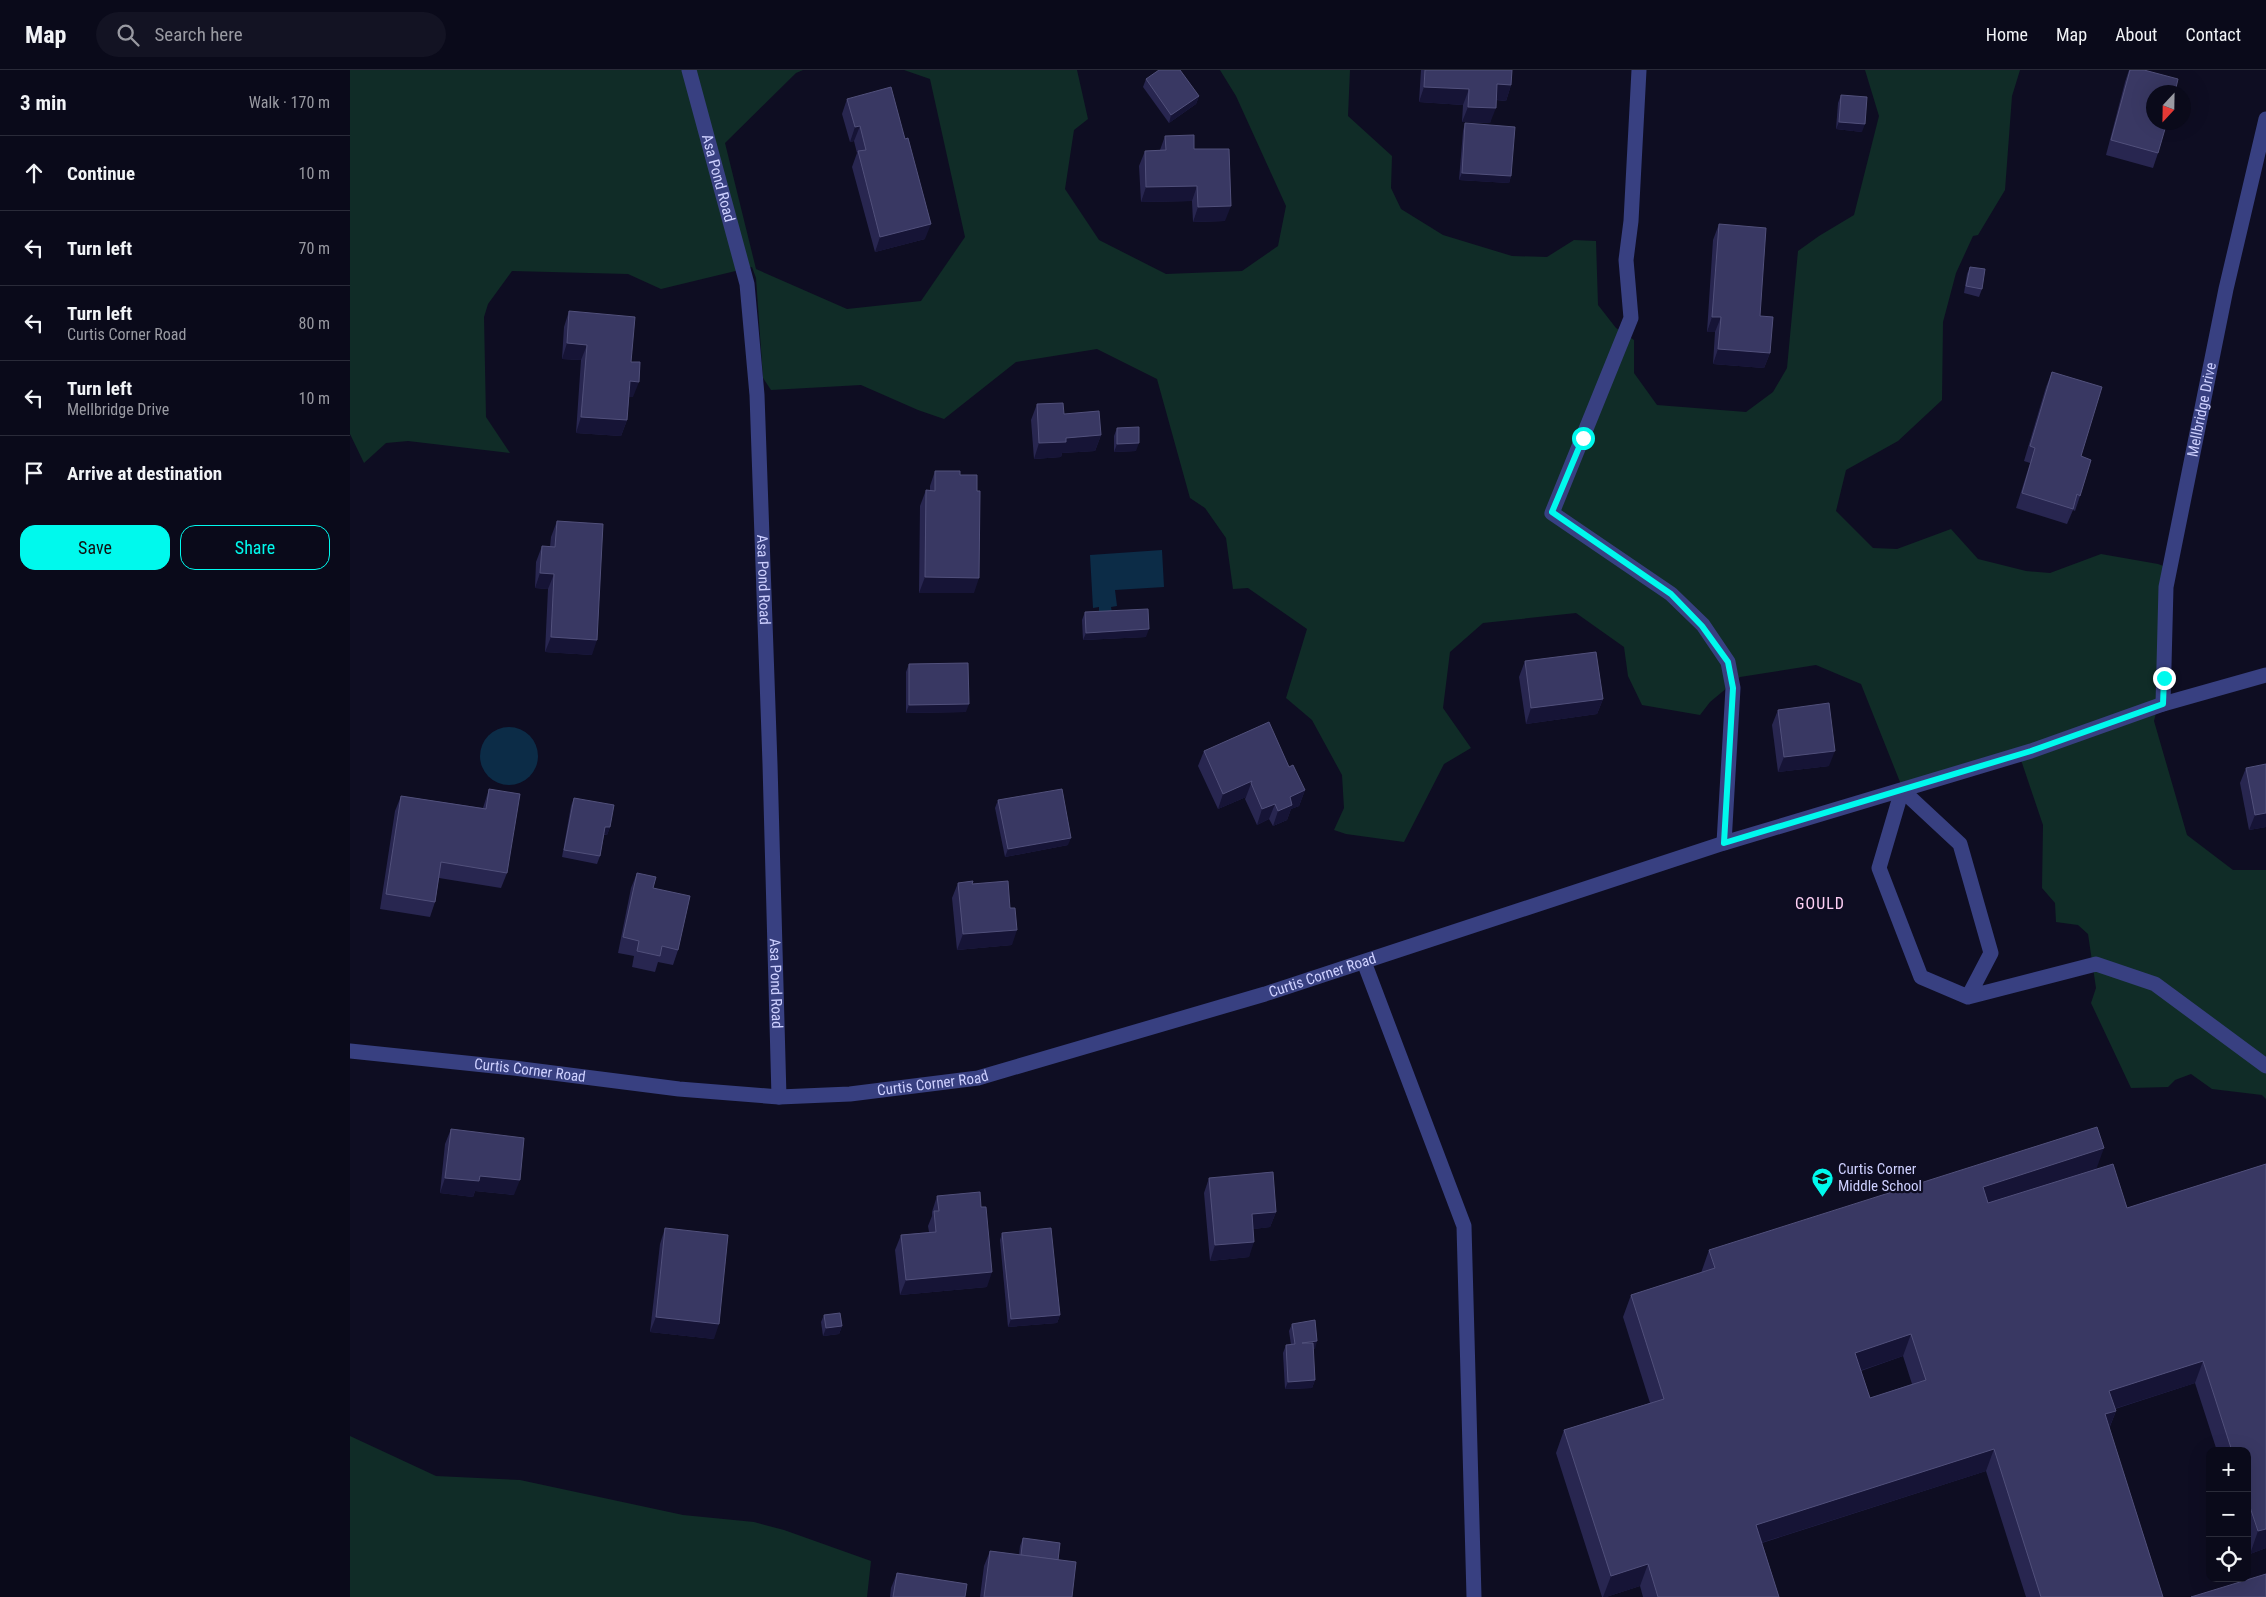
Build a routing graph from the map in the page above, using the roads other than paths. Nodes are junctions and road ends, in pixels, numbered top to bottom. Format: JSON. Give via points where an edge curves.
{"nodes":[{"id":1,"x":689,"y":70,"type":"edge"},
{"id":2,"x":1639,"y":70,"type":"edge"},
{"id":3,"x":2266,"y":120,"type":"edge"},
{"id":4,"x":2266,"y":675,"type":"edge"},
{"id":5,"x":2163,"y":704,"type":"junction"},
{"id":6,"x":1902,"y":790,"type":"junction"},
{"id":7,"x":1724,"y":843,"type":"junction"},
{"id":8,"x":1364,"y":962,"type":"junction"},
{"id":9,"x":1968,"y":996,"type":"junction"},
{"id":10,"x":350,"y":1051,"type":"edge"},
{"id":11,"x":2266,"y":1066,"type":"edge"},
{"id":12,"x":779,"y":1097,"type":"junction"},
{"id":13,"x":1474,"y":1597,"type":"edge"}],
"edges":[{"from":1,"to":12,"type":"street","name":"Asa Pond Road","via":[[747,284],[756,386]]},
{"from":2,"to":7,"type":"street","via":[[1632,221],[1626,260],[1631,318],[1552,512],[1671,594],[1702,626],[1728,662],[1733,688]]},
{"from":3,"to":5,"type":"street","name":"Mellbridge Drive","via":[[2226,289],[2166,587]]},
{"from":4,"to":5,"type":"street","name":"Curtis Corner Road"},
{"from":5,"to":6,"type":"street","name":"Curtis Corner Road","via":[[2031,751]]},
{"from":6,"to":7,"type":"street","name":"Curtis Corner Road"},
{"from":6,"to":9,"type":"street","via":[[1960,844],[1991,953]]},
{"from":6,"to":9,"type":"street","via":[[1879,868],[1921,977]]},
{"from":7,"to":8,"type":"street","name":"Curtis Corner Road"},
{"from":8,"to":12,"type":"street","name":"Curtis Corner Road","via":[[978,1078],[850,1094]]},
{"from":8,"to":13,"type":"street","via":[[1464,1226]]},
{"from":9,"to":11,"type":"street","via":[[2096,964],[2155,984]]},
{"from":10,"to":12,"type":"street","name":"Curtis Corner Road","via":[[679,1089]]}]}
